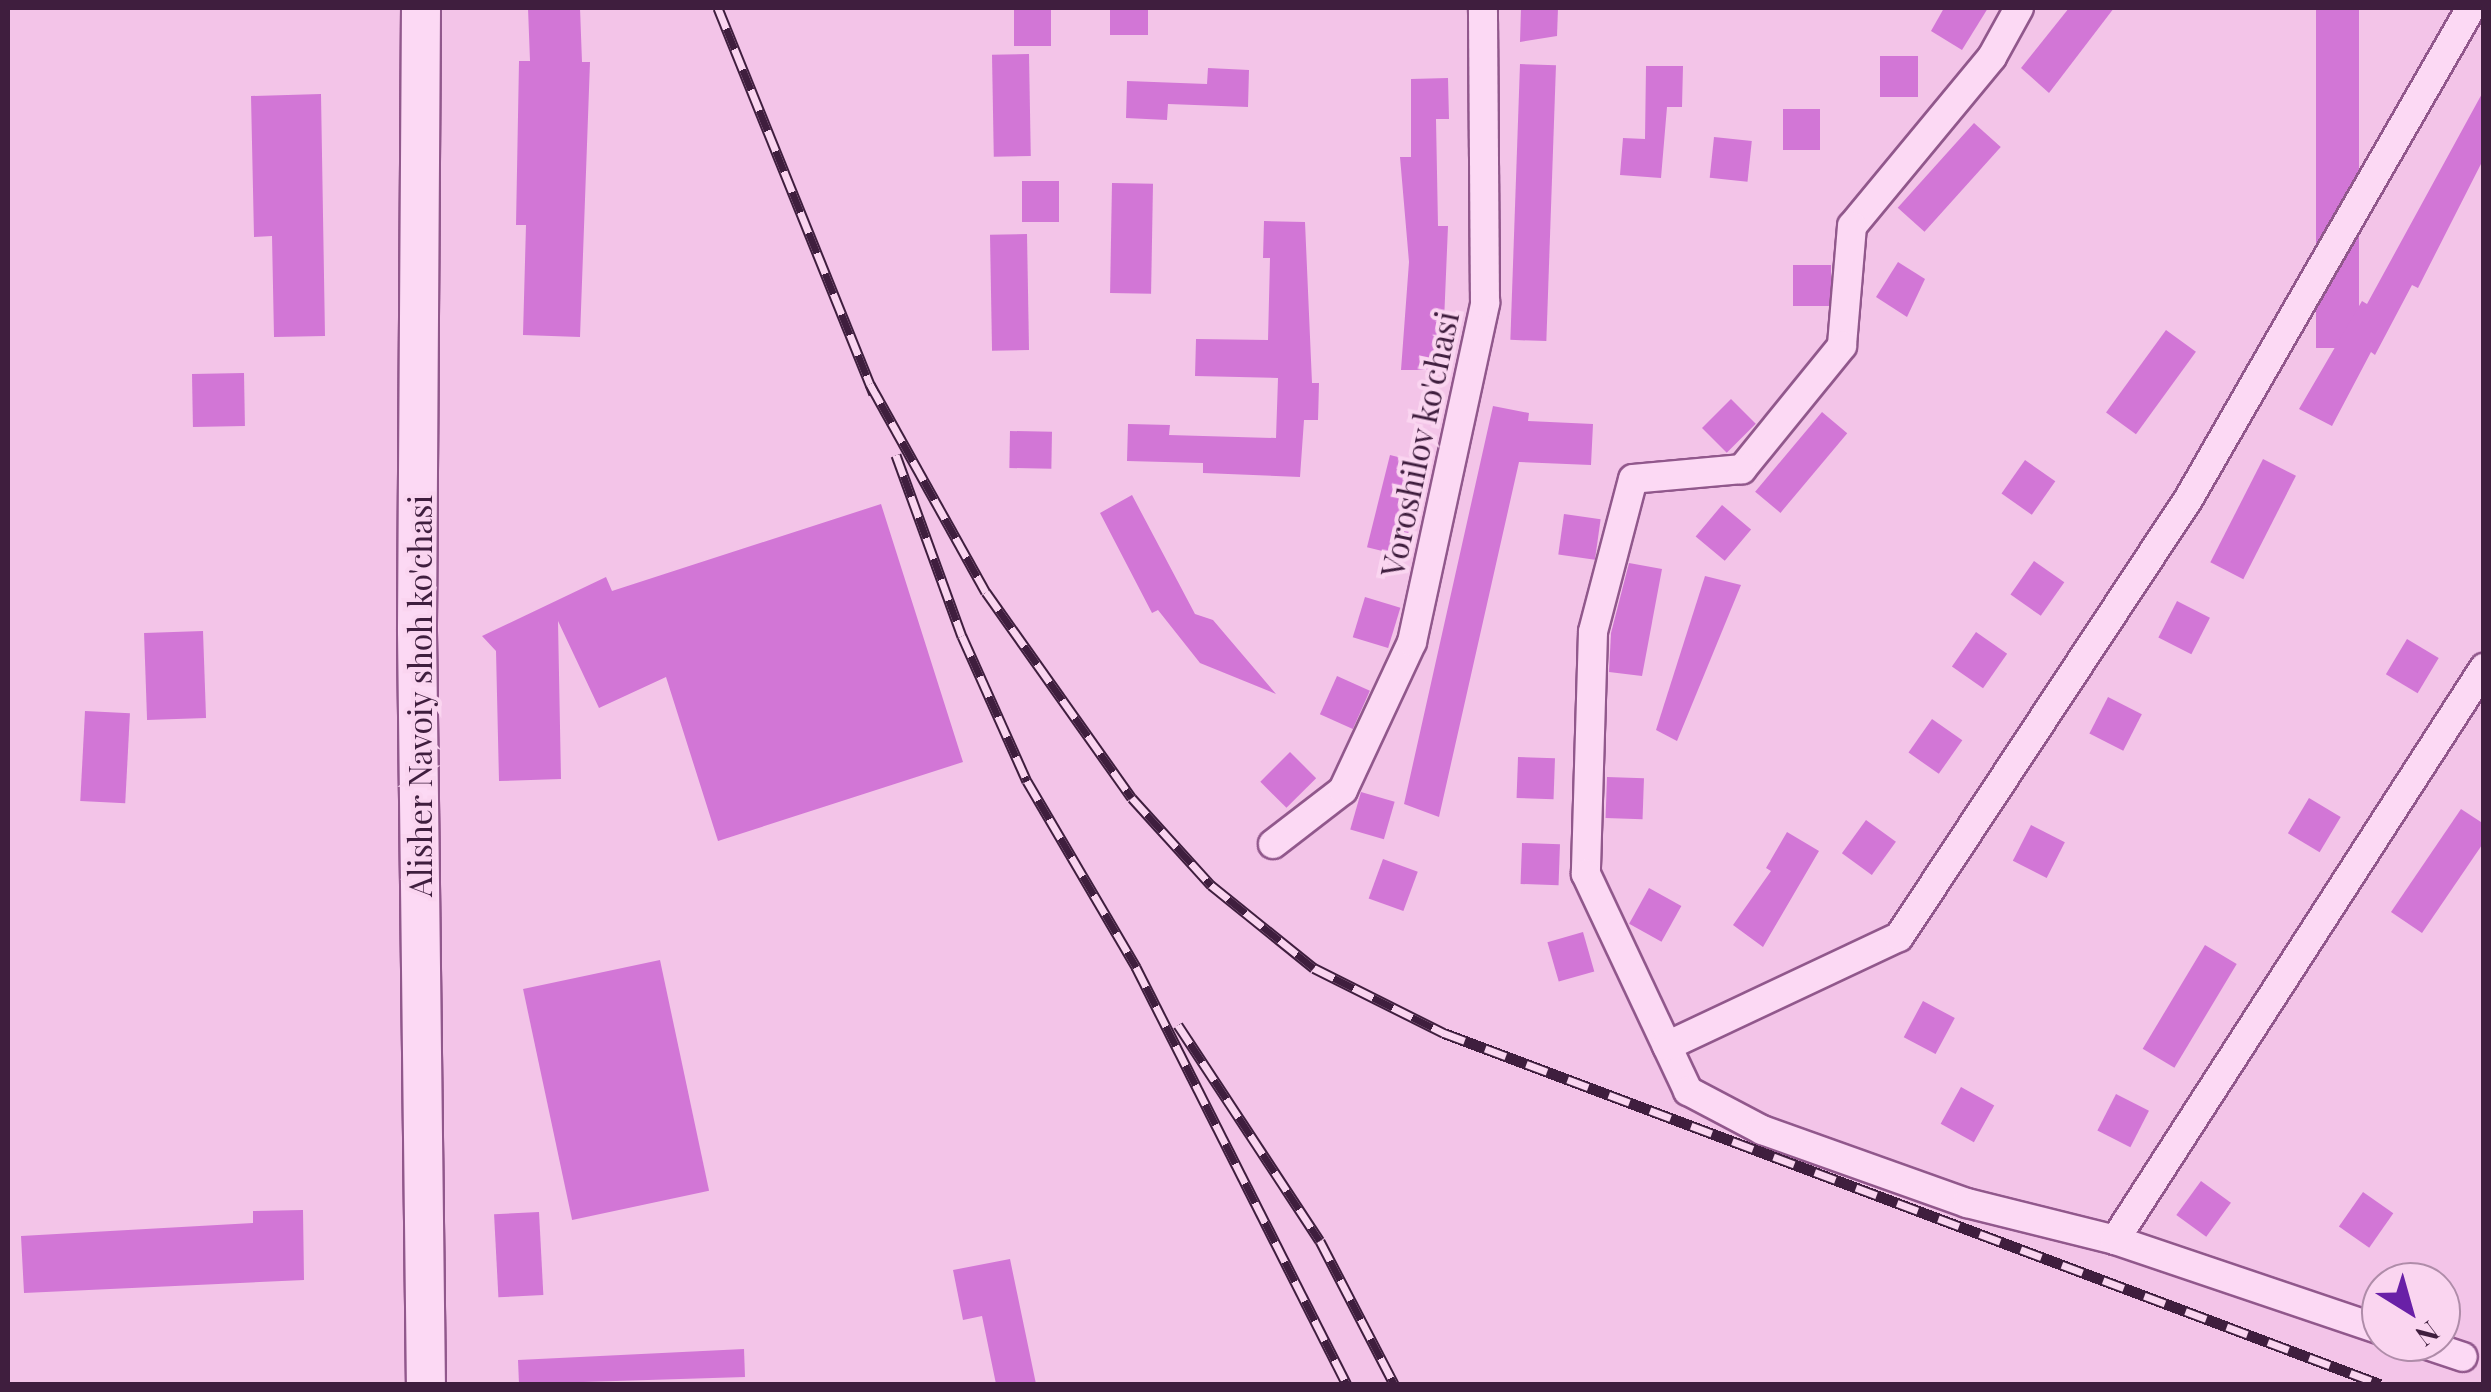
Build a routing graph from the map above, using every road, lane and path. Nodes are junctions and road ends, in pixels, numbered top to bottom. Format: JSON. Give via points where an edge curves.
{"nodes":[{"id":1,"x":421,"y":8,"type":"edge"},
{"id":2,"x":1483,"y":8,"type":"edge"},
{"id":3,"x":2019,"y":8,"type":"edge"},
{"id":4,"x":2472,"y":8,"type":"edge"},
{"id":5,"x":2484,"y":668,"type":"edge"},
{"id":6,"x":1273,"y":844,"type":"dead end"},
{"id":7,"x":1667,"y":1046,"type":"junction"},
{"id":8,"x":2115,"y":1240,"type":"junction"},
{"id":9,"x":2361,"y":1323,"type":"edge"},
{"id":10,"x":426,"y":1384,"type":"edge"}],
"edges":[{"from":1,"to":10,"type":"street","name":"Alisher Navoiy shoh ko'chasi","via":[[418,632]]},
{"from":2,"to":6,"type":"street","name":"Voroshilov ko'chasi","via":[[1485,303],[1412,642],[1343,790]]},
{"from":3,"to":7,"type":"street","via":[[1992,56],[1852,226],[1842,346],[1755,454],[1742,469],[1634,480],[1594,632],[1586,874]]},
{"from":4,"to":7,"type":"street","via":[[2188,498],[1899,937]]},
{"from":5,"to":8,"type":"street"},
{"from":7,"to":8,"type":"street","via":[[1688,1091],[1762,1130],[1967,1202]]},
{"from":8,"to":9,"type":"street"}]}
